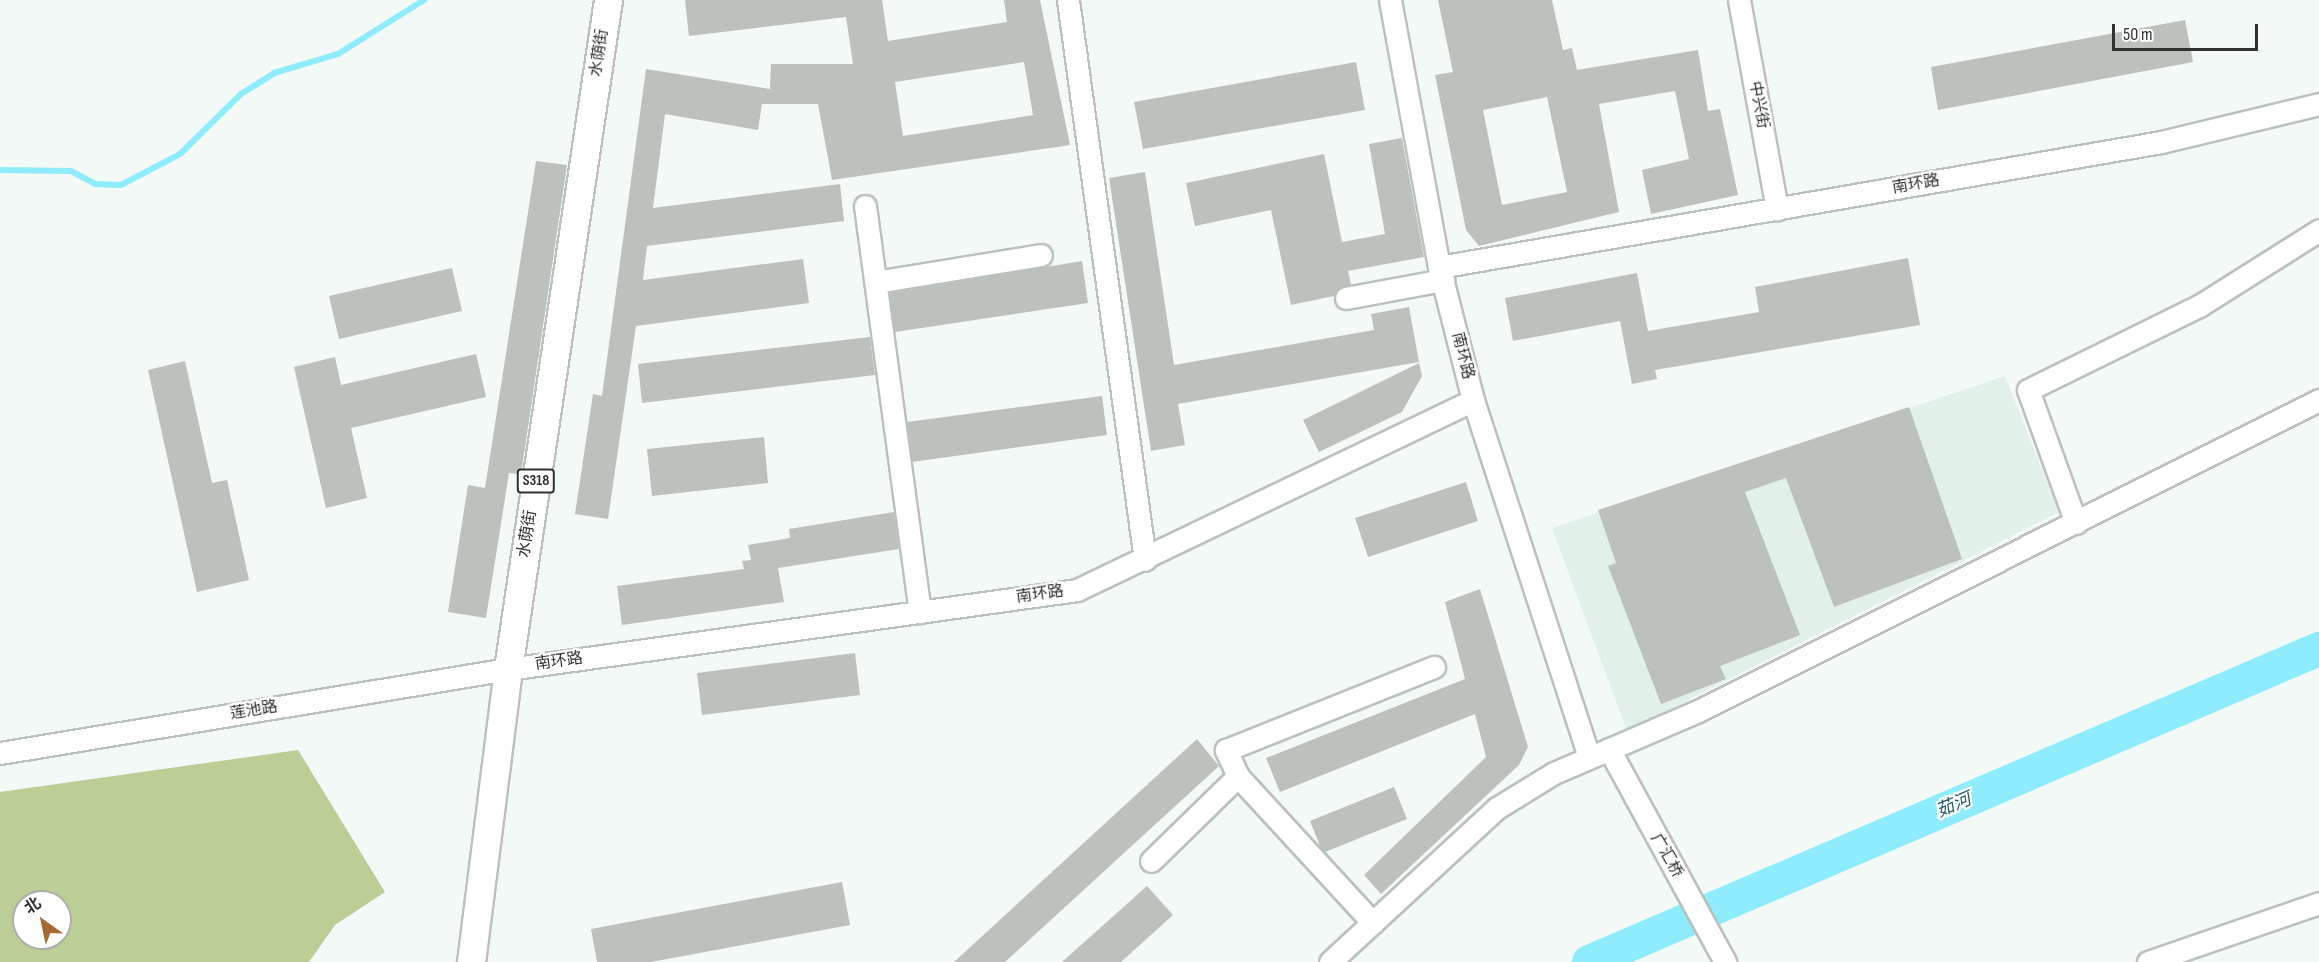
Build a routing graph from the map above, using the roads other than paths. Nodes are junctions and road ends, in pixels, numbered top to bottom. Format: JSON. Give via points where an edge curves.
{"nodes":[{"id":1,"x":608,"y":0,"type":"edge"},
{"id":2,"x":1068,"y":0,"type":"edge"},
{"id":3,"x":1390,"y":0,"type":"edge"},
{"id":4,"x":1739,"y":0,"type":"edge"},
{"id":5,"x":2319,"y":104,"type":"edge"},
{"id":6,"x":865,"y":206,"type":"dead end"},
{"id":7,"x":1777,"y":210,"type":"junction"},
{"id":8,"x":2319,"y":231,"type":"edge"},
{"id":9,"x":1041,"y":255,"type":"dead end"},
{"id":10,"x":1441,"y":273,"type":"junction"},
{"id":11,"x":876,"y":282,"type":"junction"},
{"id":12,"x":1346,"y":298,"type":"dead end"},
{"id":13,"x":2319,"y":399,"type":"edge"},
{"id":14,"x":1473,"y":400,"type":"junction"},
{"id":15,"x":2076,"y":524,"type":"junction"},
{"id":16,"x":1145,"y":560,"type":"junction"},
{"id":17,"x":920,"y":612,"type":"junction"},
{"id":18,"x":1434,"y":667,"type":"dead end"},
{"id":19,"x":508,"y":669,"type":"junction"},
{"id":20,"x":1609,"y":749,"type":"junction"},
{"id":21,"x":0,"y":753,"type":"edge"},
{"id":22,"x":1589,"y":758,"type":"junction"},
{"id":23,"x":1238,"y":776,"type":"junction"},
{"id":24,"x":1151,"y":861,"type":"dead end"},
{"id":25,"x":2319,"y":903,"type":"edge"},
{"id":26,"x":1373,"y":923,"type":"junction"},
{"id":27,"x":2186,"y":956,"type":"edge"},
{"id":28,"x":471,"y":962,"type":"edge"},
{"id":29,"x":1330,"y":962,"type":"edge"},
{"id":30,"x":1725,"y":962,"type":"edge"},
{"id":31,"x":2148,"y":962,"type":"edge"}],
"edges":[{"from":1,"to":19,"type":"main road","name":"水荫街","number":"S318"},
{"from":2,"to":16,"type":"street"},
{"from":3,"to":10,"type":"street"},
{"from":4,"to":7,"type":"street","name":"中兴街"},
{"from":5,"to":7,"type":"street","name":"南环路","via":[[2161,142]]},
{"from":6,"to":11,"type":"street"},
{"from":7,"to":10,"type":"street","name":"南环路"},
{"from":8,"to":15,"type":"street","via":[[2199,306],[2028,390]]},
{"from":9,"to":11,"type":"street"},
{"from":10,"to":12,"type":"street"},
{"from":10,"to":14,"type":"street","name":"南环路"},
{"from":11,"to":17,"type":"street"},
{"from":13,"to":15,"type":"street"},
{"from":14,"to":16,"type":"street","name":"南环路"},
{"from":14,"to":22,"type":"street"},
{"from":15,"to":20,"type":"street"},
{"from":16,"to":17,"type":"street","name":"南环路","via":[[1077,590]]},
{"from":17,"to":19,"type":"street","name":"南环路"},
{"from":18,"to":23,"type":"street","via":[[1226,750]]},
{"from":19,"to":21,"type":"street","name":"莲池路"},
{"from":19,"to":28,"type":"main road","name":"水荫街","number":"S318"},
{"from":20,"to":22,"type":"street"},
{"from":20,"to":30,"type":"street","name":"广汇桥","via":[[1619,774]]},
{"from":22,"to":26,"type":"street","via":[[1497,808]]},
{"from":23,"to":24,"type":"street"},
{"from":23,"to":26,"type":"street"},
{"from":25,"to":27,"type":"street"},
{"from":26,"to":29,"type":"street"},
{"from":27,"to":31,"type":"street"}]}
